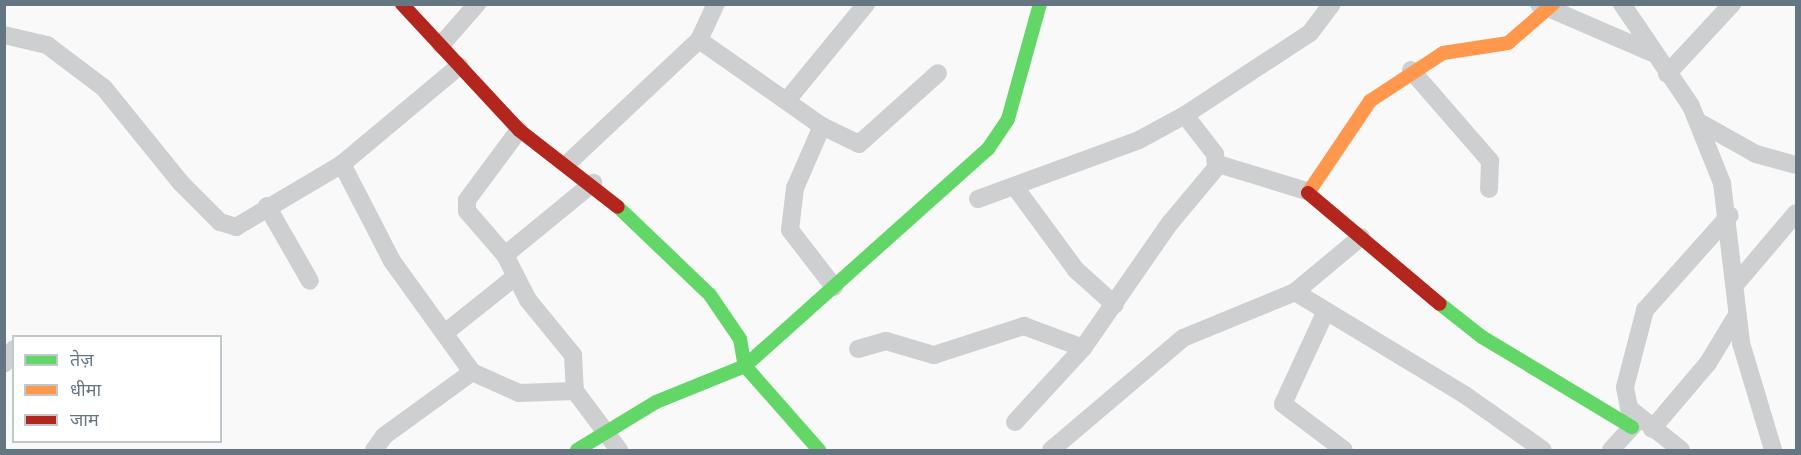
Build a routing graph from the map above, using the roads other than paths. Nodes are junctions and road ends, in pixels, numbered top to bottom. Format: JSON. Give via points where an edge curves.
{"nodes":[{"id":1,"x":402,"y":4,"type":"edge"},
{"id":2,"x":477,"y":4,"type":"edge"},
{"id":3,"x":716,"y":4,"type":"edge"},
{"id":4,"x":866,"y":4,"type":"edge"},
{"id":5,"x":1040,"y":4,"type":"edge"},
{"id":6,"x":1332,"y":4,"type":"edge"},
{"id":7,"x":1622,"y":4,"type":"edge"},
{"id":8,"x":1732,"y":4,"type":"edge"},
{"id":9,"x":1547,"y":6,"type":"edge"},
{"id":10,"x":4,"y":35,"type":"edge"},
{"id":11,"x":699,"y":40,"type":"junction"},
{"id":12,"x":441,"y":45,"type":"junction"},
{"id":13,"x":1652,"y":53,"type":"junction"},
{"id":14,"x":459,"y":66,"type":"junction"},
{"id":15,"x":1411,"y":70,"type":"junction"},
{"id":16,"x":938,"y":73,"type":"dead end"},
{"id":17,"x":1667,"y":74,"type":"junction"},
{"id":18,"x":788,"y":99,"type":"junction"},
{"id":19,"x":1185,"y":115,"type":"junction"},
{"id":20,"x":1699,"y":122,"type":"junction"},
{"id":21,"x":822,"y":126,"type":"junction"},
{"id":22,"x":519,"y":130,"type":"junction"},
{"id":23,"x":568,"y":163,"type":"junction"},
{"id":24,"x":342,"y":164,"type":"junction"},
{"id":25,"x":1218,"y":164,"type":"junction"},
{"id":26,"x":1797,"y":165,"type":"edge"},
{"id":27,"x":593,"y":183,"type":"junction"},
{"id":28,"x":1015,"y":187,"type":"junction"},
{"id":29,"x":1489,"y":189,"type":"dead end"},
{"id":30,"x":1307,"y":191,"type":"junction"},
{"id":31,"x":978,"y":199,"type":"dead end"},
{"id":32,"x":267,"y":206,"type":"junction"},
{"id":33,"x":1797,"y":213,"type":"edge"},
{"id":34,"x":1730,"y":215,"type":"junction"},
{"id":35,"x":1362,"y":237,"type":"junction"},
{"id":36,"x":505,"y":255,"type":"junction"},
{"id":37,"x":515,"y":277,"type":"junction"},
{"id":38,"x":310,"y":281,"type":"dead end"},
{"id":39,"x":1735,"y":285,"type":"junction"},
{"id":40,"x":834,"y":287,"type":"junction"},
{"id":41,"x":1295,"y":292,"type":"junction"},
{"id":42,"x":1115,"y":304,"type":"junction"},
{"id":43,"x":1325,"y":314,"type":"junction"},
{"id":44,"x":1737,"y":315,"type":"junction"},
{"id":45,"x":446,"y":332,"type":"junction"},
{"id":46,"x":1083,"y":348,"type":"junction"},
{"id":47,"x":858,"y":349,"type":"dead end"},
{"id":48,"x":745,"y":366,"type":"junction"},
{"id":49,"x":472,"y":372,"type":"junction"},
{"id":50,"x":575,"y":391,"type":"junction"},
{"id":51,"x":1016,"y":422,"type":"dead end"},
{"id":52,"x":1641,"y":425,"type":"junction"},
{"id":53,"x":606,"y":429,"type":"junction"},
{"id":54,"x":374,"y":450,"type":"edge"},
{"id":55,"x":577,"y":450,"type":"edge"},
{"id":56,"x":619,"y":450,"type":"edge"},
{"id":57,"x":819,"y":450,"type":"edge"},
{"id":58,"x":1051,"y":450,"type":"edge"},
{"id":59,"x":1344,"y":450,"type":"edge"},
{"id":60,"x":1543,"y":450,"type":"edge"},
{"id":61,"x":1611,"y":450,"type":"edge"},
{"id":62,"x":1681,"y":450,"type":"edge"},
{"id":63,"x":1773,"y":450,"type":"edge"}],
"edges":[{"from":1,"to":12,"type":"street"},
{"from":2,"to":12,"type":"street"},
{"from":3,"to":11,"type":"street"},
{"from":4,"to":18,"type":"street"},
{"from":5,"to":40,"type":"street","via":[[1008,119],[988,149]]},
{"from":6,"to":19,"type":"street","via":[[1310,33]]},
{"from":7,"to":13,"type":"street"},
{"from":8,"to":17,"type":"street"},
{"from":9,"to":13,"type":"street"},
{"from":9,"to":15,"type":"street","via":[[1508,43],[1453,49]]},
{"from":10,"to":32,"type":"street","via":[[47,45],[104,88],[220,222],[236,227]]},
{"from":11,"to":18,"type":"street"},
{"from":11,"to":23,"type":"street"},
{"from":12,"to":14,"type":"street"},
{"from":13,"to":17,"type":"street"},
{"from":14,"to":22,"type":"street"},
{"from":14,"to":24,"type":"street"},
{"from":15,"to":29,"type":"street","via":[[1490,161]]},
{"from":15,"to":30,"type":"street","via":[[1370,102]]},
{"from":16,"to":21,"type":"street","via":[[868,141],[851,141]]},
{"from":17,"to":20,"type":"street"},
{"from":18,"to":21,"type":"street"},
{"from":19,"to":25,"type":"street"},
{"from":19,"to":28,"type":"street","via":[[1139,140]]},
{"from":20,"to":26,"type":"street","via":[[1756,154]]},
{"from":20,"to":34,"type":"street"},
{"from":21,"to":40,"type":"street","via":[[795,188],[790,230]]},
{"from":22,"to":23,"type":"street"},
{"from":22,"to":36,"type":"street","via":[[465,206]]},
{"from":23,"to":27,"type":"street"},
{"from":24,"to":32,"type":"street"},
{"from":24,"to":45,"type":"street","via":[[392,261]]},
{"from":25,"to":30,"type":"street"},
{"from":25,"to":42,"type":"street"},
{"from":27,"to":36,"type":"street"},
{"from":27,"to":48,"type":"street","via":[[710,295],[740,339]]},
{"from":28,"to":31,"type":"street"},
{"from":28,"to":42,"type":"street","via":[[1077,270]]},
{"from":30,"to":35,"type":"street","via":[[1311,201]]},
{"from":32,"to":38,"type":"street"},
{"from":33,"to":39,"type":"street"},
{"from":34,"to":39,"type":"street"},
{"from":34,"to":52,"type":"street","via":[[1645,310],[1624,394]]},
{"from":35,"to":41,"type":"street"},
{"from":35,"to":52,"type":"street","via":[[1482,337]]},
{"from":36,"to":37,"type":"street"},
{"from":37,"to":45,"type":"street"},
{"from":37,"to":50,"type":"street","via":[[577,361]]},
{"from":39,"to":44,"type":"street"},
{"from":40,"to":48,"type":"street"},
{"from":41,"to":43,"type":"street"},
{"from":41,"to":58,"type":"street","via":[[1183,338]]},
{"from":42,"to":46,"type":"street"},
{"from":43,"to":59,"type":"street","via":[[1282,404]]},
{"from":43,"to":60,"type":"street","via":[[1465,395]]},
{"from":44,"to":52,"type":"street","via":[[1708,363]]},
{"from":44,"to":63,"type":"street"},
{"from":45,"to":49,"type":"street"},
{"from":46,"to":47,"type":"street","via":[[1024,326],[934,355],[886,342]]},
{"from":46,"to":51,"type":"street"},
{"from":48,"to":53,"type":"street"},
{"from":48,"to":57,"type":"street"},
{"from":49,"to":50,"type":"street","via":[[519,393]]},
{"from":49,"to":54,"type":"street","via":[[384,436]]},
{"from":50,"to":53,"type":"street"},
{"from":52,"to":61,"type":"street"},
{"from":52,"to":62,"type":"street"},
{"from":53,"to":55,"type":"street"},
{"from":53,"to":56,"type":"street"}]}
